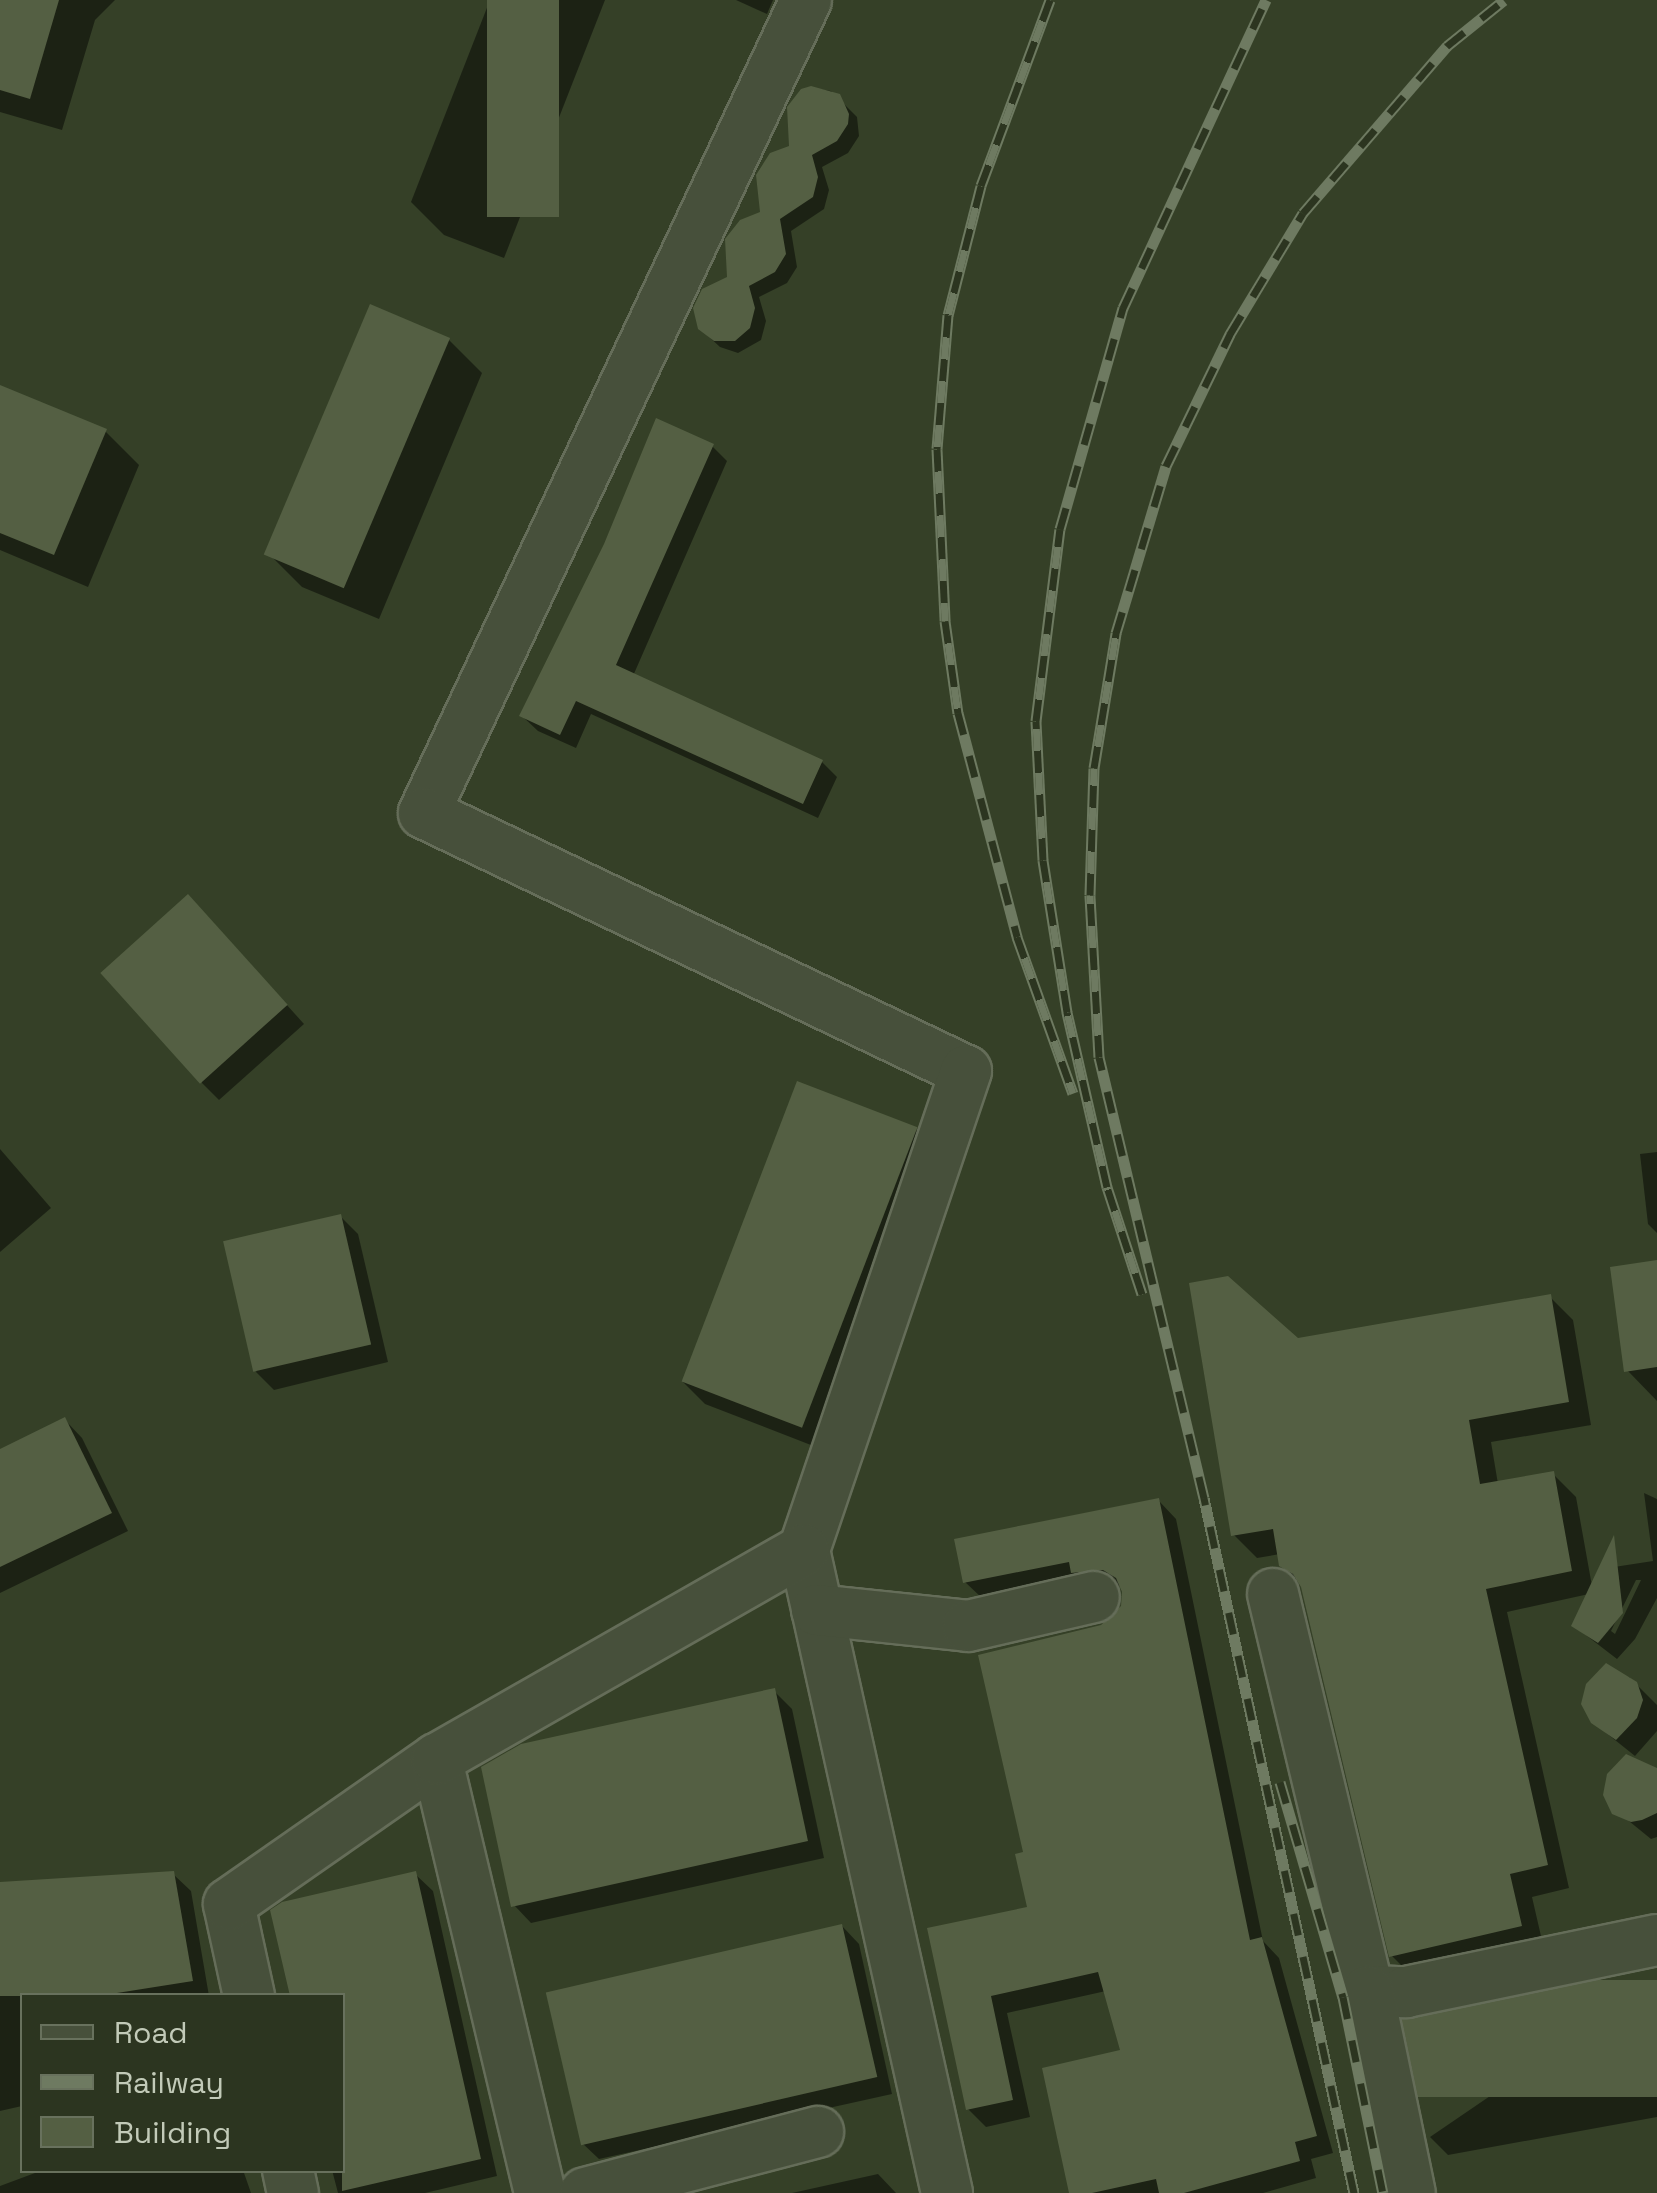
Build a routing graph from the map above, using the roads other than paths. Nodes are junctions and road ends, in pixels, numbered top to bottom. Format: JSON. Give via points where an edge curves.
{"nodes":[{"id":1,"x":806,"y":0,"type":"edge"},
{"id":2,"x":804,"y":1550,"type":"junction"},
{"id":3,"x":1274,"y":1594,"type":"dead end"},
{"id":4,"x":1094,"y":1598,"type":"dead end"},
{"id":5,"x":817,"y":1610,"type":"junction"},
{"id":6,"x":438,"y":1759,"type":"junction"},
{"id":7,"x":1657,"y":1940,"type":"edge"},
{"id":8,"x":1368,"y":1991,"type":"junction"},
{"id":9,"x":249,"y":1993,"type":"edge"},
{"id":10,"x":818,"y":2132,"type":"dead end"},
{"id":11,"x":540,"y":2193,"type":"edge"},
{"id":12,"x":585,"y":2193,"type":"edge"},
{"id":13,"x":947,"y":2193,"type":"edge"},
{"id":14,"x":1410,"y":2193,"type":"edge"}],
"edges":[{"from":1,"to":2,"type":"street","via":[[424,813],[966,1071]]},
{"from":2,"to":5,"type":"street"},
{"from":2,"to":6,"type":"street"},
{"from":3,"to":8,"type":"street"},
{"from":4,"to":5,"type":"street","via":[[968,1626]]},
{"from":5,"to":13,"type":"street"},
{"from":6,"to":9,"type":"street","via":[[229,1904]]},
{"from":6,"to":11,"type":"street"},
{"from":7,"to":8,"type":"street","via":[[1406,1992]]},
{"from":8,"to":14,"type":"street"},
{"from":10,"to":12,"type":"street"}]}
